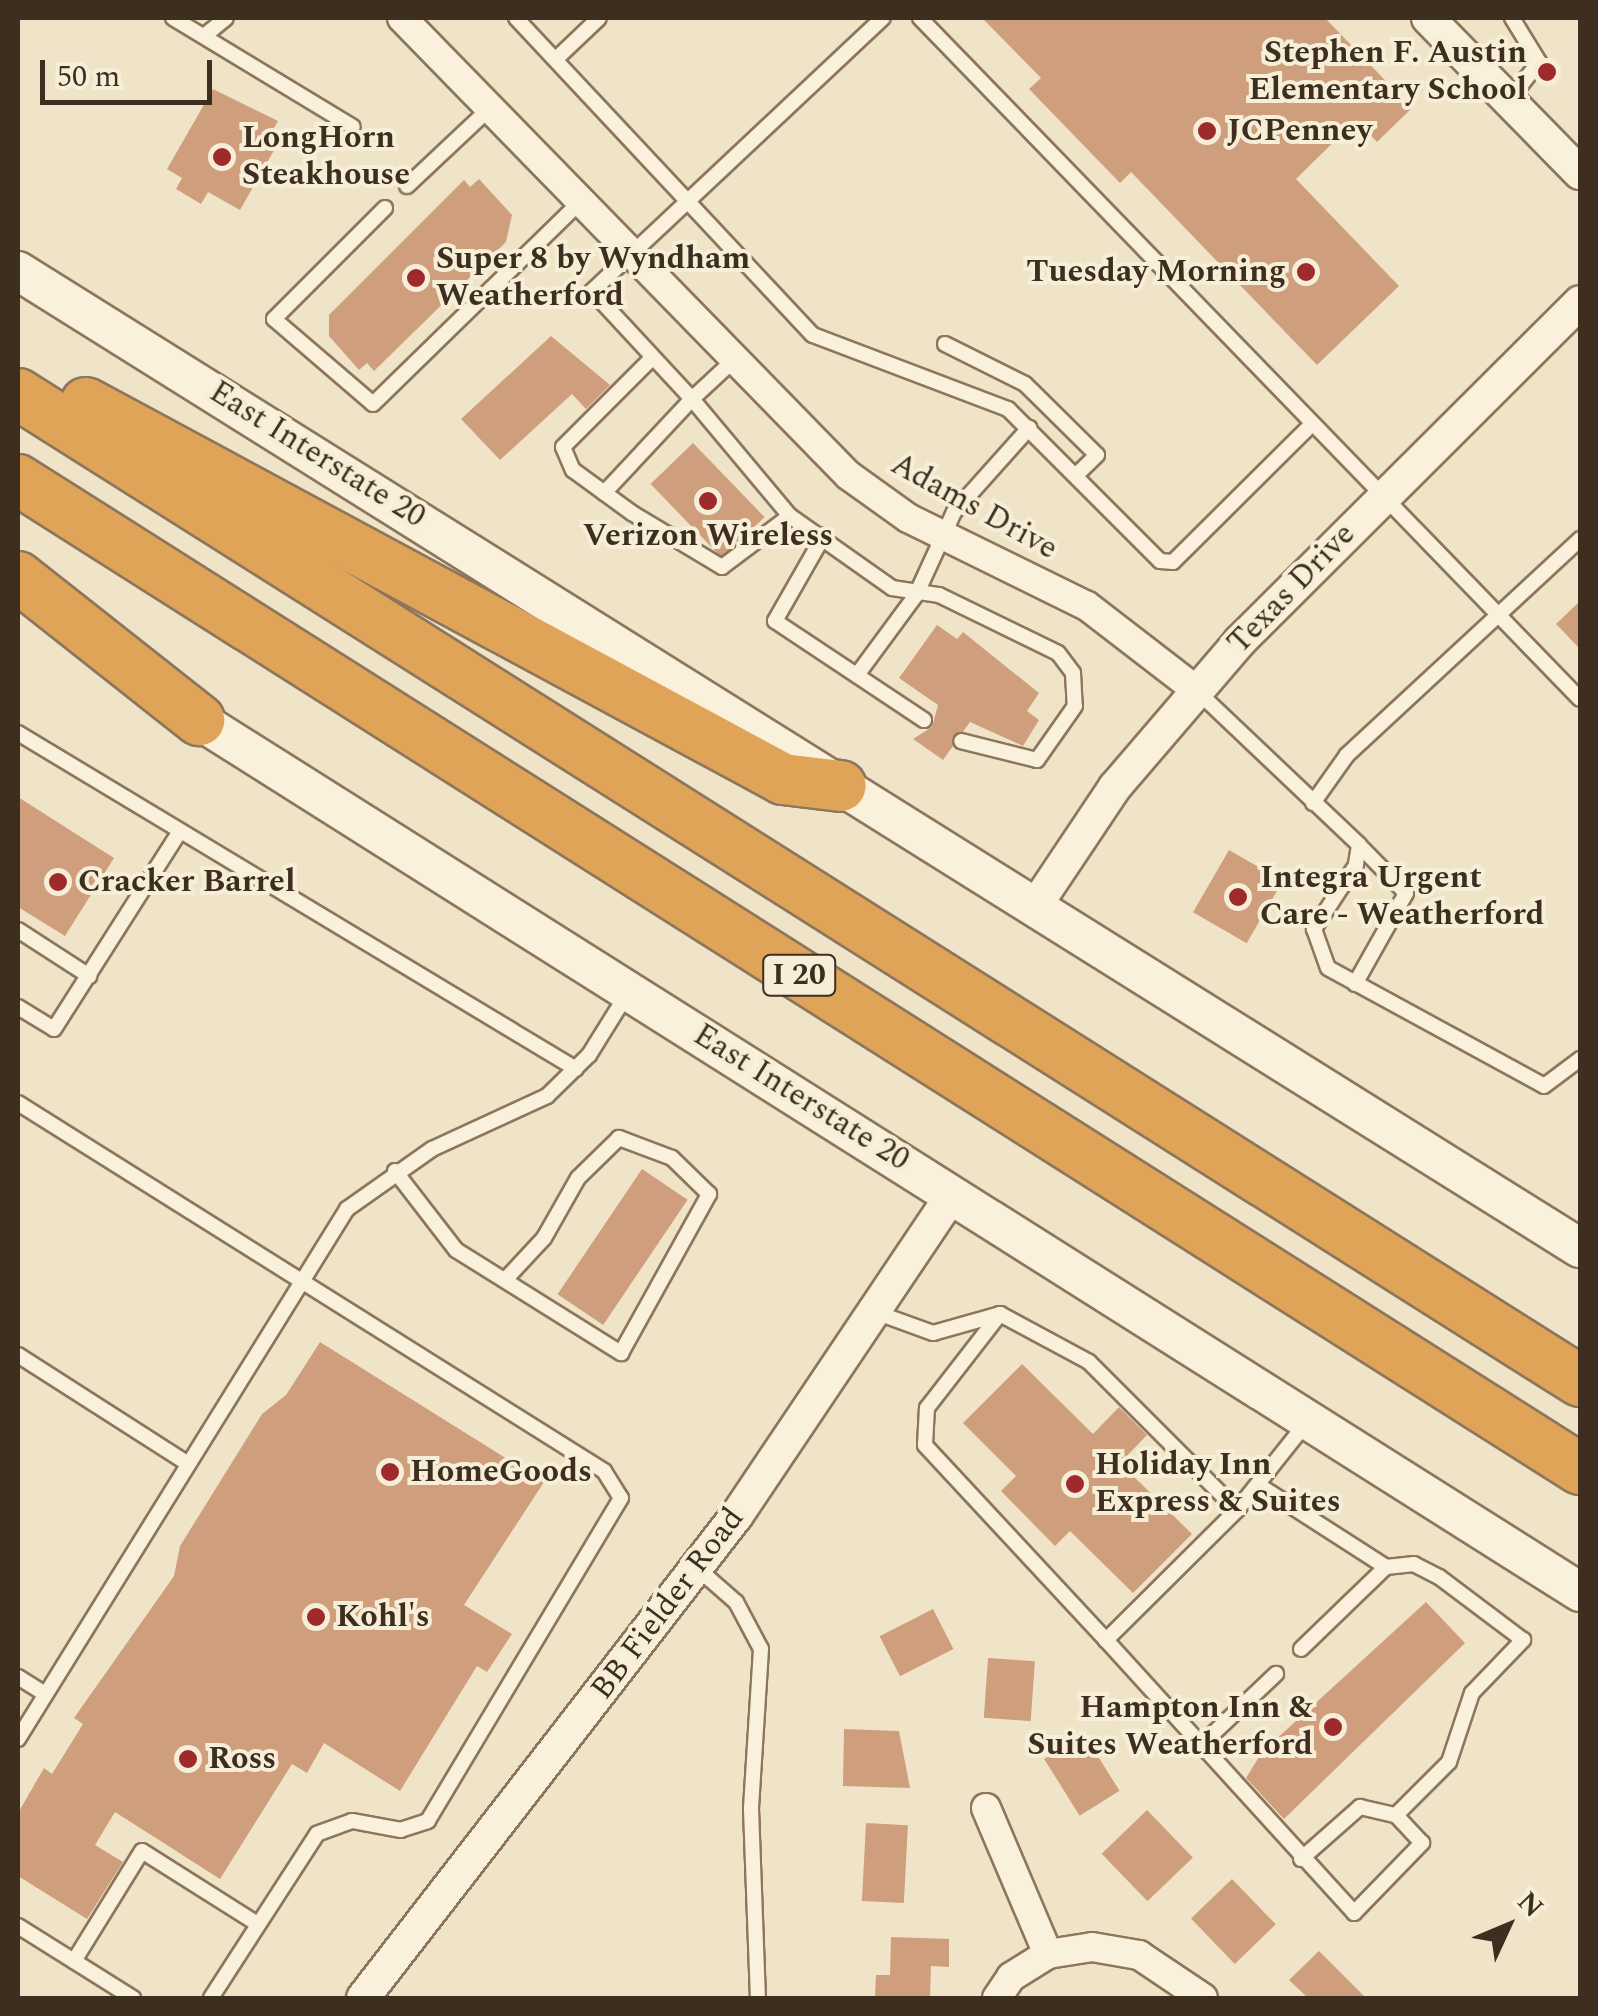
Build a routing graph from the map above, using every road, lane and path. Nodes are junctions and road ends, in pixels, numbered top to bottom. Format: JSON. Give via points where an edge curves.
{"nodes":[{"id":1,"x":173,"y":18,"type":"edge"},
{"id":2,"x":226,"y":18,"type":"edge"},
{"id":3,"x":402,"y":18,"type":"edge"},
{"id":4,"x":516,"y":18,"type":"edge"},
{"id":5,"x":599,"y":18,"type":"edge"},
{"id":6,"x":883,"y":18,"type":"edge"},
{"id":7,"x":920,"y":18,"type":"edge"},
{"id":8,"x":1428,"y":18,"type":"edge"},
{"id":9,"x":1512,"y":18,"type":"edge"},
{"id":10,"x":204,"y":36,"type":"junction"},
{"id":11,"x":556,"y":59,"type":"junction"},
{"id":12,"x":1510,"y":100,"type":"junction"},
{"id":13,"x":490,"y":108,"type":"junction"},
{"id":14,"x":353,"y":127,"type":"dead end"},
{"id":15,"x":1580,"y":173,"type":"edge"},
{"id":16,"x":407,"y":186,"type":"dead end"},
{"id":17,"x":581,"y":201,"type":"junction"},
{"id":18,"x":692,"y":202,"type":"junction"},
{"id":19,"x":385,"y":208,"type":"dead end"},
{"id":20,"x":636,"y":257,"type":"junction"},
{"id":21,"x":18,"y":271,"type":"edge"},
{"id":22,"x":1580,"y":302,"type":"edge"},
{"id":23,"x":945,"y":344,"type":"dead end"},
{"id":24,"x":735,"y":359,"type":"junction"},
{"id":25,"x":650,"y":360,"type":"junction"},
{"id":26,"x":18,"y":364,"type":"edge"},
{"id":27,"x":18,"y":394,"type":"edge"},
{"id":28,"x":692,"y":399,"type":"junction"},
{"id":29,"x":1309,"y":427,"type":"junction"},
{"id":30,"x":1029,"y":428,"type":"junction"},
{"id":31,"x":1076,"y":476,"type":"junction"},
{"id":32,"x":18,"y":480,"type":"edge"},
{"id":33,"x":604,"y":493,"type":"junction"},
{"id":34,"x":1380,"y":500,"type":"junction"},
{"id":35,"x":790,"y":516,"type":"junction"},
{"id":36,"x":824,"y":535,"type":"junction"},
{"id":37,"x":945,"y":537,"type":"junction"},
{"id":38,"x":1580,"y":539,"type":"edge"},
{"id":39,"x":18,"y":577,"type":"edge"},
{"id":40,"x":916,"y":595,"type":"junction"},
{"id":41,"x":18,"y":610,"type":"edge"},
{"id":42,"x":1498,"y":620,"type":"junction"},
{"id":43,"x":857,"y":675,"type":"junction"},
{"id":44,"x":1196,"y":690,"type":"junction"},
{"id":45,"x":1580,"y":698,"type":"edge"},
{"id":46,"x":199,"y":720,"type":"junction"},
{"id":47,"x":924,"y":720,"type":"dead end"},
{"id":48,"x":18,"y":732,"type":"edge"},
{"id":49,"x":960,"y":741,"type":"dead end"},
{"id":50,"x":841,"y":786,"type":"junction"},
{"id":51,"x":1313,"y":803,"type":"junction"},
{"id":52,"x":178,"y":836,"type":"junction"},
{"id":53,"x":1358,"y":845,"type":"junction"},
{"id":54,"x":1036,"y":905,"type":"junction"},
{"id":55,"x":18,"y":930,"type":"edge"},
{"id":56,"x":88,"y":976,"type":"junction"},
{"id":57,"x":1355,"y":984,"type":"junction"},
{"id":58,"x":630,"y":989,"type":"junction"},
{"id":59,"x":18,"y":1006,"type":"edge"},
{"id":60,"x":1580,"y":1059,"type":"edge"},
{"id":61,"x":576,"y":1069,"type":"junction"},
{"id":62,"x":18,"y":1103,"type":"edge"},
{"id":63,"x":395,"y":1171,"type":"junction"},
{"id":64,"x":953,"y":1194,"type":"junction"},
{"id":65,"x":1580,"y":1248,"type":"edge"},
{"id":66,"x":300,"y":1280,"type":"junction"},
{"id":67,"x":504,"y":1280,"type":"junction"},
{"id":68,"x":874,"y":1312,"type":"junction"},
{"id":69,"x":1000,"y":1314,"type":"junction"},
{"id":70,"x":18,"y":1355,"type":"edge"},
{"id":71,"x":1580,"y":1381,"type":"edge"},
{"id":72,"x":1307,"y":1422,"type":"junction"},
{"id":73,"x":188,"y":1463,"type":"junction"},
{"id":74,"x":1580,"y":1469,"type":"edge"},
{"id":75,"x":1260,"y":1486,"type":"junction"},
{"id":76,"x":1237,"y":1510,"type":"junction"},
{"id":77,"x":1386,"y":1567,"type":"junction"},
{"id":78,"x":696,"y":1568,"type":"junction"},
{"id":79,"x":1580,"y":1592,"type":"edge"},
{"id":80,"x":1106,"y":1640,"type":"junction"},
{"id":81,"x":1301,"y":1648,"type":"dead end"},
{"id":82,"x":1276,"y":1674,"type":"dead end"},
{"id":83,"x":18,"y":1676,"type":"edge"},
{"id":84,"x":45,"y":1694,"type":"junction"},
{"id":85,"x":18,"y":1739,"type":"edge"},
{"id":86,"x":1200,"y":1746,"type":"junction"},
{"id":87,"x":986,"y":1808,"type":"dead end"},
{"id":88,"x":1396,"y":1816,"type":"junction"},
{"id":89,"x":1301,"y":1858,"type":"junction"},
{"id":90,"x":256,"y":1923,"type":"junction"},
{"id":91,"x":18,"y":1926,"type":"edge"},
{"id":92,"x":1048,"y":1954,"type":"junction"},
{"id":93,"x":74,"y":1962,"type":"junction"},
{"id":94,"x":133,"y":1998,"type":"edge"},
{"id":95,"x":210,"y":1998,"type":"edge"},
{"id":96,"x":362,"y":1998,"type":"edge"},
{"id":97,"x":758,"y":1998,"type":"edge"},
{"id":98,"x":997,"y":1998,"type":"edge"},
{"id":99,"x":1203,"y":1998,"type":"edge"}],
"edges":[{"from":1,"to":10,"type":"lane"},
{"from":2,"to":10,"type":"lane"},
{"from":3,"to":13,"type":"street","name":"Adams Drive"},
{"from":4,"to":11,"type":"lane"},
{"from":5,"to":11,"type":"lane"},
{"from":6,"to":18,"type":"lane"},
{"from":7,"to":29,"type":"lane"},
{"from":8,"to":12,"type":"street"},
{"from":9,"to":12,"type":"lane","via":[[1538,62]]},
{"from":10,"to":14,"type":"lane"},
{"from":11,"to":18,"type":"lane"},
{"from":12,"to":15,"type":"street"},
{"from":13,"to":16,"type":"lane"},
{"from":13,"to":17,"type":"street","name":"Adams Drive"},
{"from":17,"to":19,"type":"lane","via":[[373,404],[274,319]]},
{"from":17,"to":20,"type":"street","name":"Adams Drive"},
{"from":18,"to":20,"type":"lane"},
{"from":18,"to":30,"type":"lane","via":[[812,335],[981,392]]},
{"from":20,"to":24,"type":"street","name":"Adams Drive"},
{"from":20,"to":25,"type":"lane","via":[[592,291]]},
{"from":21,"to":50,"type":"main road","name":"East Interstate 20"},
{"from":22,"to":34,"type":"street","name":"Texas Drive"},
{"from":23,"to":31,"type":"lane","via":[[1026,384],[1097,455]]},
{"from":24,"to":28,"type":"lane"},
{"from":24,"to":37,"type":"street","name":"Adams Drive","via":[[848,475]]},
{"from":25,"to":28,"type":"lane"},
{"from":25,"to":33,"type":"lane","via":[[563,447],[573,470]]},
{"from":26,"to":50,"type":"highway","via":[[784,779]]},
{"from":27,"to":71,"type":"highway","number":"I 20"},
{"from":28,"to":33,"type":"lane"},
{"from":28,"to":35,"type":"lane"},
{"from":29,"to":31,"type":"lane","via":[[1173,562],[1152,554]]},
{"from":29,"to":34,"type":"lane"},
{"from":30,"to":31,"type":"lane"},
{"from":30,"to":37,"type":"lane","via":[[954,512]]},
{"from":32,"to":74,"type":"highway","number":"I 20"},
{"from":33,"to":35,"type":"lane","via":[[722,567]]},
{"from":34,"to":42,"type":"lane"},
{"from":34,"to":44,"type":"street","name":"Texas Drive"},
{"from":35,"to":36,"type":"lane"},
{"from":36,"to":40,"type":"lane","via":[[892,588]]},
{"from":36,"to":43,"type":"lane","via":[[775,621]]},
{"from":37,"to":40,"type":"lane"},
{"from":37,"to":44,"type":"street","name":"Adams Drive","via":[[1087,606]]},
{"from":38,"to":42,"type":"lane"},
{"from":39,"to":46,"type":"highway"},
{"from":40,"to":43,"type":"lane"},
{"from":40,"to":49,"type":"lane","via":[[939,595],[1033,638],[1073,674],[1075,706],[1037,760]]},
{"from":41,"to":46,"type":"main road","name":"East Interstate 20"},
{"from":42,"to":45,"type":"lane"},
{"from":42,"to":51,"type":"lane","via":[[1347,755]]},
{"from":43,"to":47,"type":"lane"},
{"from":44,"to":51,"type":"lane"},
{"from":44,"to":54,"type":"street","name":"Texas Drive","via":[[1114,786]]},
{"from":46,"to":58,"type":"main road","name":"East Interstate 20"},
{"from":48,"to":52,"type":"lane"},
{"from":50,"to":54,"type":"main road","name":"East Interstate 20"},
{"from":51,"to":53,"type":"lane"},
{"from":52,"to":56,"type":"lane"},
{"from":52,"to":61,"type":"lane","via":[[222,848]]},
{"from":53,"to":57,"type":"lane","via":[[1356,865],[1314,929],[1328,968]]},
{"from":53,"to":57,"type":"lane","via":[[1406,893]]},
{"from":54,"to":65,"type":"main road","name":"East Interstate 20"},
{"from":55,"to":56,"type":"lane"},
{"from":56,"to":59,"type":"lane","via":[[54,1029]]},
{"from":57,"to":60,"type":"lane","via":[[1544,1086]]},
{"from":58,"to":61,"type":"lane"},
{"from":58,"to":64,"type":"main road","name":"East Interstate 20"},
{"from":61,"to":63,"type":"lane","via":[[516,1115]]},
{"from":62,"to":66,"type":"lane"},
{"from":63,"to":66,"type":"lane","via":[[348,1209]]},
{"from":63,"to":67,"type":"lane","via":[[456,1250]]},
{"from":64,"to":68,"type":"street","name":"BB Fielder Road"},
{"from":64,"to":72,"type":"main road","name":"East Interstate 20"},
{"from":66,"to":73,"type":"lane"},
{"from":66,"to":90,"type":"lane","via":[[604,1470],[621,1498],[428,1820],[402,1830],[330,1825],[298,1856]]},
{"from":67,"to":67,"type":"lane","via":[[620,1353],[710,1194],[672,1158],[620,1138],[578,1178],[544,1238]]},
{"from":68,"to":69,"type":"lane","via":[[933,1333]]},
{"from":68,"to":78,"type":"street","name":"BB Fielder Road"},
{"from":69,"to":76,"type":"lane","via":[[1089,1362]]},
{"from":69,"to":80,"type":"lane","via":[[926,1408],[924,1445]]},
{"from":70,"to":73,"type":"lane"},
{"from":72,"to":75,"type":"lane"},
{"from":72,"to":79,"type":"main road","name":"East Interstate 20"},
{"from":73,"to":84,"type":"lane"},
{"from":75,"to":76,"type":"lane"},
{"from":75,"to":77,"type":"lane"},
{"from":76,"to":80,"type":"lane"},
{"from":77,"to":81,"type":"lane"},
{"from":77,"to":88,"type":"lane","via":[[1414,1564],[1439,1576],[1523,1640],[1472,1693],[1449,1762]]},
{"from":78,"to":96,"type":"street","name":"BB Fielder Road"},
{"from":78,"to":97,"type":"lane","via":[[736,1602],[761,1648],[752,1809]]},
{"from":80,"to":86,"type":"lane"},
{"from":82,"to":86,"type":"lane"},
{"from":83,"to":84,"type":"lane"},
{"from":84,"to":85,"type":"lane"},
{"from":86,"to":89,"type":"lane"},
{"from":87,"to":92,"type":"street"},
{"from":88,"to":89,"type":"lane","via":[[1360,1807]]},
{"from":88,"to":89,"type":"lane","via":[[1422,1842],[1354,1913]]},
{"from":90,"to":93,"type":"lane","via":[[142,1851]]},
{"from":90,"to":95,"type":"lane"},
{"from":91,"to":93,"type":"lane"},
{"from":92,"to":98,"type":"street","via":[[1010,1977]]},
{"from":92,"to":99,"type":"street","via":[[1092,1947],[1138,1955]]},
{"from":93,"to":94,"type":"lane"}]}
